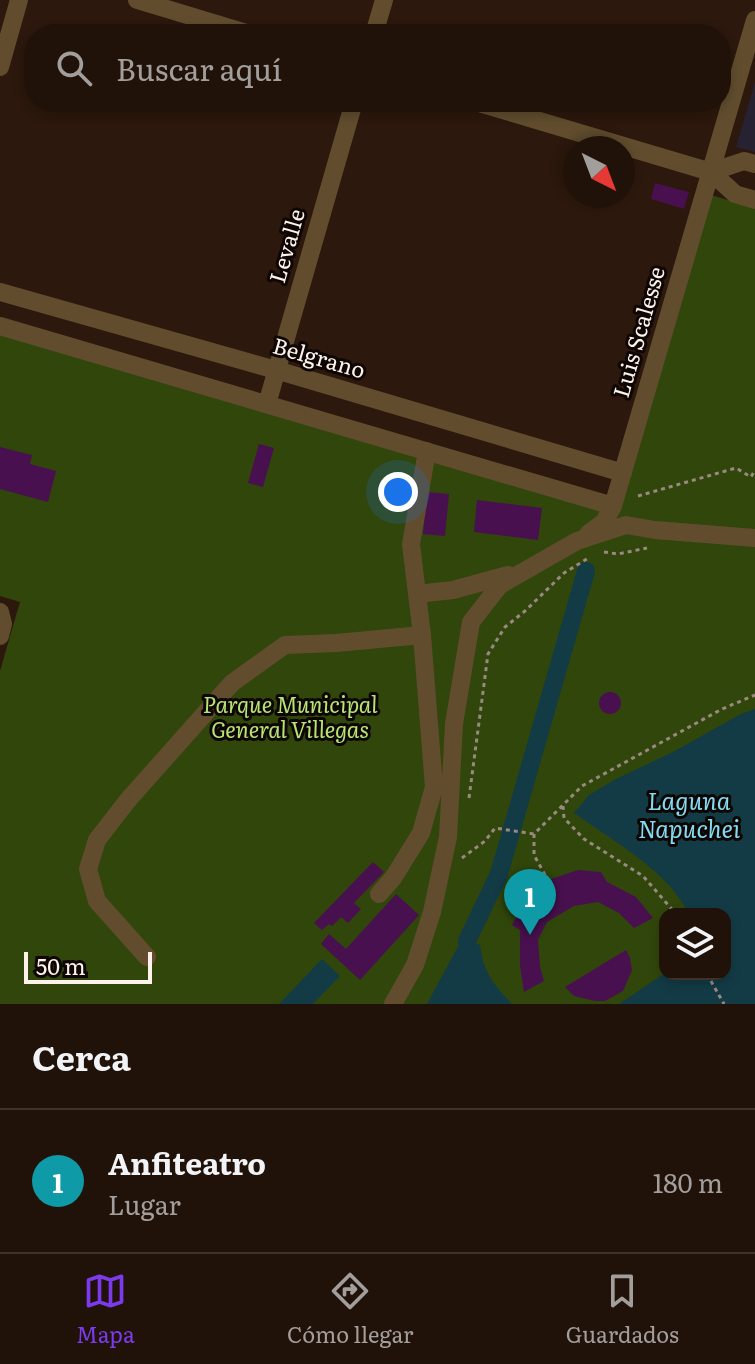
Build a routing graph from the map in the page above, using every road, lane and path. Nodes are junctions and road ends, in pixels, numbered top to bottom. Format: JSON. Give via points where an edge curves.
{"nodes":[{"id":1,"x":19,"y":0,"type":"edge"},
{"id":2,"x":137,"y":0,"type":"edge"},
{"id":3,"x":384,"y":0,"type":"edge"},
{"id":4,"x":755,"y":20,"type":"edge"},
{"id":5,"x":217,"y":24,"type":"edge"},
{"id":6,"x":377,"y":24,"type":"edge"},
{"id":7,"x":0,"y":67,"type":"edge"},
{"id":8,"x":731,"y":103,"type":"edge"},
{"id":9,"x":351,"y":112,"type":"edge"},
{"id":10,"x":510,"y":112,"type":"edge"},
{"id":11,"x":728,"y":112,"type":"edge"},
{"id":12,"x":755,"y":164,"type":"edge"},
{"id":13,"x":711,"y":172,"type":"junction"},
{"id":14,"x":755,"y":200,"type":"edge"},
{"id":15,"x":0,"y":292,"type":"edge"},
{"id":16,"x":0,"y":326,"type":"edge"},
{"id":17,"x":276,"y":370,"type":"junction"},
{"id":18,"x":267,"y":404,"type":"junction"},
{"id":19,"x":427,"y":451,"type":"junction"},
{"id":20,"x":755,"y":470,"type":"edge"},
{"id":21,"x":623,"y":473,"type":"junction"},
{"id":22,"x":638,"y":496,"type":"dead end"},
{"id":23,"x":613,"y":506,"type":"junction"},
{"id":24,"x":626,"y":525,"type":"junction"},
{"id":25,"x":755,"y":538,"type":"edge"},
{"id":26,"x":577,"y":541,"type":"junction"},
{"id":27,"x":658,"y":548,"type":"dead end"},
{"id":28,"x":600,"y":551,"type":"dead end"},
{"id":29,"x":591,"y":556,"type":"dead end"},
{"id":30,"x":523,"y":572,"type":"junction"},
{"id":31,"x":453,"y":590,"type":"junction"},
{"id":32,"x":417,"y":594,"type":"junction"},
{"id":33,"x":1,"y":613,"type":"edge"},
{"id":34,"x":471,"y":622,"type":"junction"},
{"id":35,"x":422,"y":635,"type":"junction"},
{"id":36,"x":0,"y":636,"type":"edge"},
{"id":37,"x":755,"y":695,"type":"edge"},
{"id":38,"x":563,"y":806,"type":"junction"},
{"id":39,"x":467,"y":812,"type":"dead end"},
{"id":40,"x":495,"y":828,"type":"dead end"},
{"id":41,"x":534,"y":834,"type":"junction"},
{"id":42,"x":463,"y":843,"type":"dead end"},
{"id":43,"x":461,"y":859,"type":"dead end"},
{"id":44,"x":549,"y":882,"type":"dead end"},
{"id":45,"x":379,"y":894,"type":"dead end"},
{"id":46,"x":671,"y":908,"type":"edge"},
{"id":47,"x":147,"y":957,"type":"dead end"},
{"id":48,"x":710,"y":980,"type":"edge"},
{"id":49,"x":393,"y":1004,"type":"edge"},
{"id":50,"x":724,"y":1004,"type":"edge"}],
"edges":[{"from":1,"to":7,"type":"street"},
{"from":2,"to":5,"type":"street"},
{"from":3,"to":6,"type":"street"},
{"from":4,"to":8,"type":"street","name":"Luis Scalesse"},
{"from":9,"to":17,"type":"street","name":"Levalle"},
{"from":10,"to":13,"type":"street"},
{"from":11,"to":13,"type":"street","name":"Luis Scalesse"},
{"from":12,"to":13,"type":"street","via":[[744,161]]},
{"from":13,"to":14,"type":"street","via":[[735,194]]},
{"from":13,"to":21,"type":"street","name":"Luis Scalesse"},
{"from":15,"to":17,"type":"street","name":"Belgrano"},
{"from":16,"to":18,"type":"street"},
{"from":17,"to":18,"type":"street","name":"Levalle"},
{"from":17,"to":21,"type":"street","name":"Belgrano"},
{"from":18,"to":19,"type":"street"},
{"from":19,"to":23,"type":"street"},
{"from":19,"to":32,"type":"street","via":[[411,544]]},
{"from":20,"to":22,"type":"path","via":[[751,477],[736,468]]},
{"from":21,"to":23,"type":"street","name":"Luis Scalesse"},
{"from":23,"to":24,"type":"street","via":[[616,518]]},
{"from":23,"to":26,"type":"street","via":[[604,522]]},
{"from":24,"to":25,"type":"street"},
{"from":24,"to":26,"type":"street"},
{"from":26,"to":30,"type":"street"},
{"from":27,"to":28,"type":"path"},
{"from":29,"to":39,"type":"path","via":[[564,573],[505,627],[488,654]]},
{"from":30,"to":31,"type":"street"},
{"from":30,"to":34,"type":"street","via":[[500,585]]},
{"from":31,"to":32,"type":"street"},
{"from":31,"to":34,"type":"street"},
{"from":32,"to":35,"type":"street"},
{"from":33,"to":36,"type":"street"},
{"from":34,"to":49,"type":"street","via":[[454,724],[448,837],[415,965]]},
{"from":35,"to":45,"type":"street","via":[[434,787],[421,833]]},
{"from":35,"to":47,"type":"street","via":[[285,645],[232,683],[128,800],[97,840],[88,869],[97,901]]},
{"from":37,"to":38,"type":"path","via":[[582,786]]},
{"from":38,"to":41,"type":"path"},
{"from":38,"to":46,"type":"path","via":[[564,818],[584,839],[643,876]]},
{"from":40,"to":41,"type":"path"},
{"from":41,"to":44,"type":"path","via":[[534,855]]},
{"from":42,"to":43,"type":"path"},
{"from":48,"to":50,"type":"path"}]}
